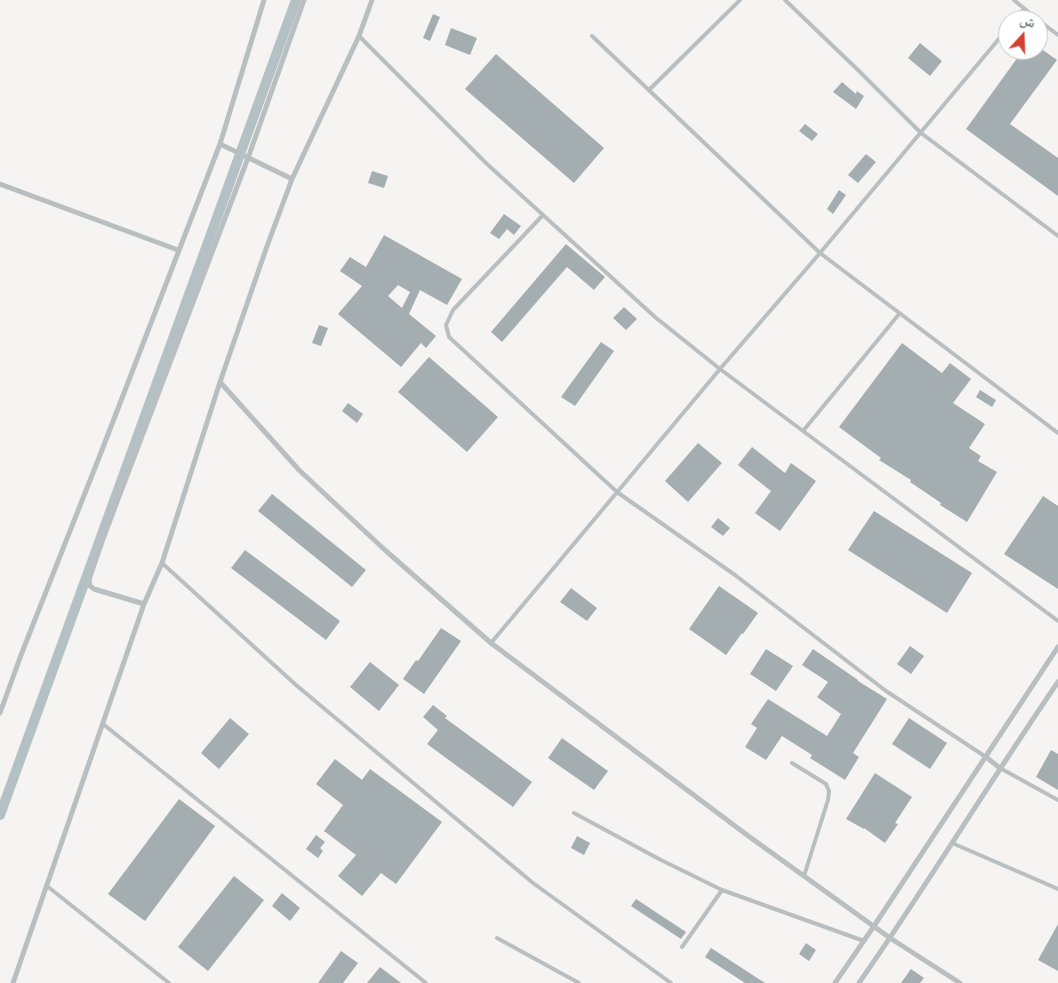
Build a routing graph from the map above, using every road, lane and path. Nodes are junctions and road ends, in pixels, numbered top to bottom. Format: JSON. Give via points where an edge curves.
{"nodes":[{"id":1,"x":264,"y":0,"type":"edge"},
{"id":2,"x":304,"y":0,"type":"edge"},
{"id":3,"x":372,"y":0,"type":"edge"},
{"id":4,"x":740,"y":0,"type":"edge"},
{"id":5,"x":785,"y":0,"type":"edge"},
{"id":6,"x":1014,"y":0,"type":"edge"},
{"id":7,"x":1024,"y":9,"type":"edge"},
{"id":8,"x":358,"y":36,"type":"junction"},
{"id":9,"x":592,"y":36,"type":"dead end"},
{"id":10,"x":998,"y":40,"type":"edge"},
{"id":11,"x":650,"y":90,"type":"junction"},
{"id":12,"x":921,"y":133,"type":"junction"},
{"id":13,"x":220,"y":144,"type":"junction"},
{"id":14,"x":248,"y":158,"type":"junction"},
{"id":15,"x":292,"y":179,"type":"junction"},
{"id":16,"x":0,"y":184,"type":"edge"},
{"id":17,"x":543,"y":215,"type":"junction"},
{"id":18,"x":1058,"y":236,"type":"edge"},
{"id":19,"x":178,"y":250,"type":"junction"},
{"id":20,"x":820,"y":253,"type":"junction"},
{"id":21,"x":900,"y":313,"type":"junction"},
{"id":22,"x":720,"y":368,"type":"junction"},
{"id":23,"x":220,"y":382,"type":"junction"},
{"id":24,"x":803,"y":431,"type":"junction"},
{"id":25,"x":1058,"y":433,"type":"edge"},
{"id":26,"x":617,"y":492,"type":"junction"},
{"id":27,"x":162,"y":563,"type":"junction"},
{"id":28,"x":144,"y":604,"type":"junction"},
{"id":29,"x":1058,"y":621,"type":"edge"},
{"id":30,"x":491,"y":643,"type":"junction"},
{"id":31,"x":1058,"y":647,"type":"edge"},
{"id":32,"x":1058,"y":682,"type":"edge"},
{"id":33,"x":0,"y":713,"type":"edge"},
{"id":34,"x":103,"y":724,"type":"junction"},
{"id":35,"x":986,"y":757,"type":"junction"},
{"id":36,"x":792,"y":763,"type":"dead end"},
{"id":37,"x":1000,"y":768,"type":"junction"},
{"id":38,"x":1058,"y":800,"type":"edge"},
{"id":39,"x":574,"y":813,"type":"dead end"},
{"id":40,"x":952,"y":843,"type":"junction"},
{"id":41,"x":804,"y":876,"type":"junction"},
{"id":42,"x":47,"y":886,"type":"junction"},
{"id":43,"x":1058,"y":889,"type":"edge"},
{"id":44,"x":722,"y":890,"type":"junction"},
{"id":45,"x":874,"y":926,"type":"junction"},
{"id":46,"x":497,"y":938,"type":"dead end"},
{"id":47,"x":890,"y":938,"type":"junction"},
{"id":48,"x":864,"y":941,"type":"junction"},
{"id":49,"x":682,"y":947,"type":"dead end"},
{"id":50,"x":13,"y":983,"type":"edge"},
{"id":51,"x":169,"y":983,"type":"edge"},
{"id":52,"x":426,"y":983,"type":"edge"},
{"id":53,"x":579,"y":983,"type":"edge"},
{"id":54,"x":671,"y":983,"type":"edge"},
{"id":55,"x":836,"y":983,"type":"edge"},
{"id":56,"x":859,"y":983,"type":"edge"},
{"id":57,"x":960,"y":983,"type":"edge"}],
"edges":[{"from":1,"to":13,"type":"street"},
{"from":2,"to":14,"type":"street"},
{"from":3,"to":8,"type":"street"},
{"from":4,"to":11,"type":"lane"},
{"from":5,"to":12,"type":"lane"},
{"from":6,"to":7,"type":"lane"},
{"from":8,"to":15,"type":"street"},
{"from":8,"to":17,"type":"lane"},
{"from":9,"to":11,"type":"lane"},
{"from":10,"to":12,"type":"lane"},
{"from":11,"to":20,"type":"lane"},
{"from":12,"to":18,"type":"lane"},
{"from":12,"to":20,"type":"lane"},
{"from":13,"to":14,"type":"street"},
{"from":13,"to":19,"type":"street"},
{"from":14,"to":15,"type":"street"},
{"from":14,"to":28,"type":"street","via":[[89,580],[94,589]]},
{"from":15,"to":23,"type":"street"},
{"from":16,"to":19,"type":"street"},
{"from":17,"to":22,"type":"lane","via":[[655,317]]},
{"from":17,"to":26,"type":"lane","via":[[453,310],[446,325],[449,337]]},
{"from":19,"to":33,"type":"street"},
{"from":20,"to":21,"type":"lane"},
{"from":20,"to":22,"type":"lane"},
{"from":21,"to":24,"type":"lane"},
{"from":21,"to":25,"type":"lane"},
{"from":22,"to":24,"type":"lane"},
{"from":22,"to":26,"type":"lane"},
{"from":23,"to":27,"type":"street"},
{"from":23,"to":30,"type":"street","via":[[299,470]]},
{"from":24,"to":29,"type":"lane"},
{"from":26,"to":30,"type":"lane"},
{"from":26,"to":35,"type":"lane","via":[[735,575],[886,690]]},
{"from":27,"to":28,"type":"street"},
{"from":27,"to":54,"type":"lane","via":[[296,685],[532,883]]},
{"from":28,"to":34,"type":"street"},
{"from":30,"to":41,"type":"street"},
{"from":31,"to":35,"type":"street"},
{"from":32,"to":37,"type":"street"},
{"from":34,"to":42,"type":"street"},
{"from":34,"to":52,"type":"lane"},
{"from":35,"to":37,"type":"street"},
{"from":35,"to":45,"type":"street"},
{"from":36,"to":41,"type":"lane","via":[[826,784],[829,791]]},
{"from":37,"to":38,"type":"lane"},
{"from":37,"to":40,"type":"street"},
{"from":39,"to":44,"type":"lane"},
{"from":40,"to":43,"type":"lane"},
{"from":40,"to":47,"type":"street"},
{"from":41,"to":45,"type":"street"},
{"from":42,"to":50,"type":"street"},
{"from":42,"to":51,"type":"lane"},
{"from":44,"to":48,"type":"lane"},
{"from":44,"to":49,"type":"lane"},
{"from":45,"to":47,"type":"street"},
{"from":45,"to":48,"type":"street"},
{"from":46,"to":53,"type":"lane"},
{"from":47,"to":56,"type":"street"},
{"from":47,"to":57,"type":"street"},
{"from":48,"to":55,"type":"street"}]}
